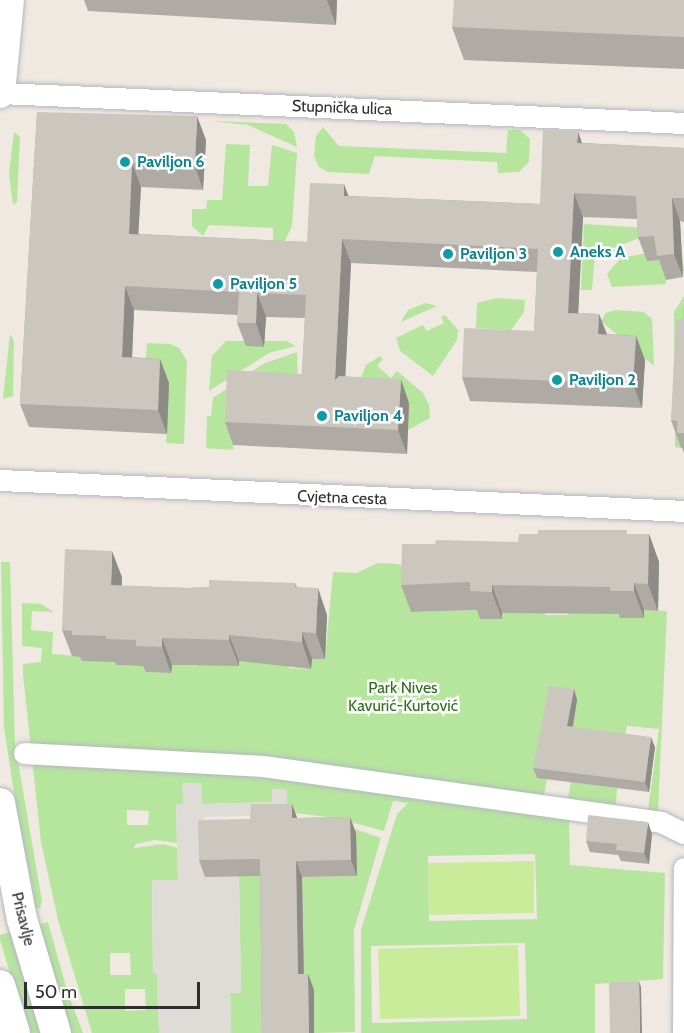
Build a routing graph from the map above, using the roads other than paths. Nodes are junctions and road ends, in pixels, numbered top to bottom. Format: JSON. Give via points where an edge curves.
{"nodes":[{"id":1,"x":9,"y":0,"type":"edge"},
{"id":2,"x":0,"y":93,"type":"edge"},
{"id":3,"x":684,"y":123,"type":"edge"},
{"id":4,"x":0,"y":480,"type":"edge"},
{"id":5,"x":684,"y":511,"type":"edge"},
{"id":6,"x":24,"y":753,"type":"dead end"},
{"id":7,"x":0,"y":803,"type":"edge"},
{"id":8,"x":684,"y":833,"type":"edge"},
{"id":9,"x":684,"y":868,"type":"edge"},
{"id":10,"x":0,"y":985,"type":"edge"},
{"id":11,"x":15,"y":1033,"type":"edge"},
{"id":12,"x":56,"y":1033,"type":"edge"},
{"id":13,"x":683,"y":1033,"type":"edge"}],
"edges":[{"from":1,"to":2,"type":"street"},
{"from":2,"to":3,"type":"street","name":"Stupnička ulica"},
{"from":4,"to":5,"type":"street","name":"Cvjetna cesta"},
{"from":6,"to":8,"type":"street","via":[[263,766],[661,822]]},
{"from":7,"to":12,"type":"street","name":"Prisavlje","via":[[22,919]]},
{"from":9,"to":13,"type":"street"},
{"from":10,"to":11,"type":"street"}]}
